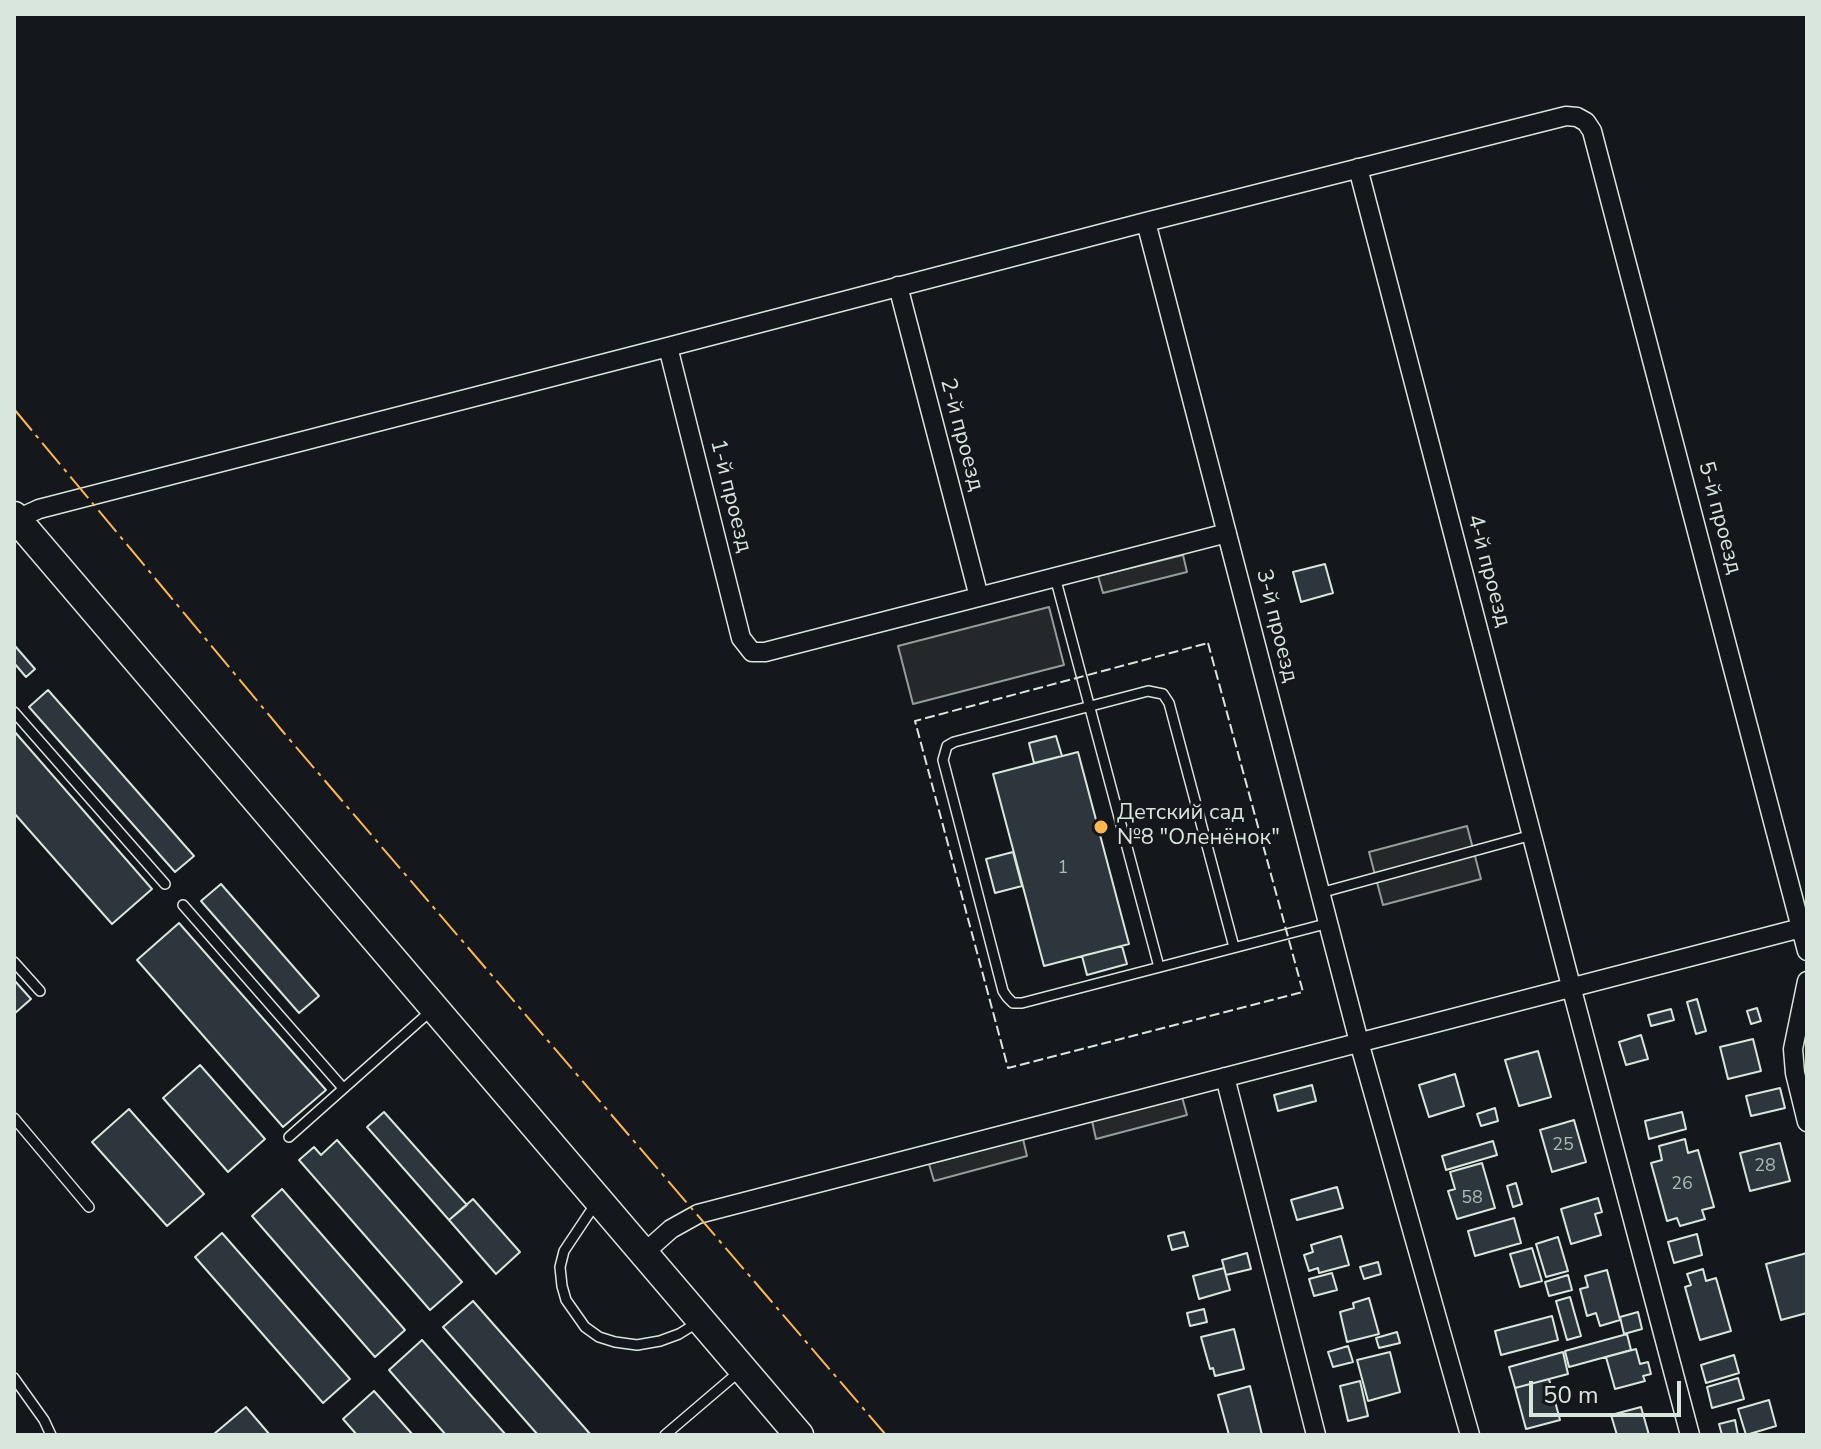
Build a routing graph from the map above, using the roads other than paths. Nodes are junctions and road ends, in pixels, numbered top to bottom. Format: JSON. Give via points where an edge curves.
{"nodes":[{"id":1,"x":1358,"y":168,"type":"junction"},
{"id":2,"x":1146,"y":222,"type":"junction"},
{"id":3,"x":898,"y":286,"type":"junction"},
{"id":4,"x":668,"y":347,"type":"junction"},
{"id":5,"x":15,"y":518,"type":"edge"},
{"id":6,"x":1227,"y":533,"type":"junction"},
{"id":7,"x":1055,"y":577,"type":"junction"},
{"id":8,"x":979,"y":597,"type":"junction"},
{"id":9,"x":1090,"y":707,"type":"junction"},
{"id":10,"x":14,"y":712,"type":"edge"},
{"id":11,"x":1532,"y":835,"type":"junction"},
{"id":12,"x":165,"y":884,"type":"dead end"},
{"id":13,"x":1320,"y":893,"type":"junction"},
{"id":14,"x":183,"y":905,"type":"dead end"},
{"id":15,"x":1329,"y":923,"type":"junction"},
{"id":16,"x":1801,"y":928,"type":"junction"},
{"id":17,"x":1234,"y":947,"type":"junction"},
{"id":18,"x":1807,"y":951,"type":"edge"},
{"id":19,"x":14,"y":962,"type":"edge"},
{"id":20,"x":1159,"y":967,"type":"junction"},
{"id":21,"x":1807,"y":981,"type":"edge"},
{"id":22,"x":1571,"y":986,"type":"junction"},
{"id":23,"x":40,"y":991,"type":"dead end"},
{"id":24,"x":434,"y":1009,"type":"junction"},
{"id":25,"x":1359,"y":1042,"type":"junction"},
{"id":26,"x":1225,"y":1077,"type":"junction"},
{"id":27,"x":343,"y":1088,"type":"junction"},
{"id":28,"x":1807,"y":1122,"type":"edge"},
{"id":29,"x":15,"y":1123,"type":"edge"},
{"id":30,"x":289,"y":1137,"type":"dead end"},
{"id":31,"x":598,"y":1200,"type":"junction"},
{"id":32,"x":89,"y":1207,"type":"dead end"},
{"id":33,"x":644,"y":1253,"type":"junction"},
{"id":34,"x":701,"y":1320,"type":"junction"},
{"id":35,"x":743,"y":1369,"type":"junction"},
{"id":36,"x":14,"y":1378,"type":"edge"},
{"id":37,"x":51,"y":1435,"type":"edge"},
{"id":38,"x":665,"y":1435,"type":"edge"},
{"id":39,"x":799,"y":1435,"type":"edge"},
{"id":40,"x":1316,"y":1435,"type":"edge"},
{"id":41,"x":1470,"y":1435,"type":"edge"},
{"id":42,"x":1690,"y":1435,"type":"edge"}],
"edges":[{"from":1,"to":2,"type":"street"},
{"from":1,"to":11,"type":"street","name":"4-й проезд"},
{"from":1,"to":16,"type":"street","name":"5-й проезд","via":[[1566,116],[1586,122],[1592,131]]},
{"from":2,"to":3,"type":"street"},
{"from":2,"to":6,"type":"street","name":"3-й проезд"},
{"from":3,"to":4,"type":"street"},
{"from":3,"to":8,"type":"street","name":"2-й проезд"},
{"from":4,"to":5,"type":"street"},
{"from":4,"to":8,"type":"street","name":"1-й проезд","via":[[741,638],[752,652]]},
{"from":5,"to":24,"type":"main road"},
{"from":6,"to":7,"type":"street"},
{"from":6,"to":13,"type":"street","name":"3-й проезд"},
{"from":7,"to":8,"type":"street"},
{"from":7,"to":9,"type":"lane"},
{"from":9,"to":17,"type":"lane","via":[[1148,691],[1163,694],[1169,703]]},
{"from":9,"to":20,"type":"lane"},
{"from":9,"to":20,"type":"lane","via":[[954,742],[944,753],[1003,991],[1013,1003],[1022,1003]]},
{"from":10,"to":12,"type":"lane"},
{"from":11,"to":13,"type":"lane"},
{"from":11,"to":22,"type":"street","name":"4-й проезд"},
{"from":13,"to":15,"type":"street","name":"3-й проезд"},
{"from":14,"to":27,"type":"lane"},
{"from":15,"to":17,"type":"lane"},
{"from":15,"to":25,"type":"street","name":"3-й проезд"},
{"from":16,"to":18,"type":"street","name":"5-й проезд"},
{"from":16,"to":22,"type":"street"},
{"from":17,"to":20,"type":"lane"},
{"from":19,"to":23,"type":"lane"},
{"from":21,"to":28,"type":"street","via":[[1793,1049]]},
{"from":22,"to":25,"type":"street"},
{"from":22,"to":42,"type":"street","name":"4-й проезд"},
{"from":24,"to":27,"type":"lane"},
{"from":24,"to":31,"type":"main road"},
{"from":25,"to":26,"type":"street"},
{"from":25,"to":41,"type":"street","name":"3-й проезд"},
{"from":26,"to":33,"type":"street","via":[[698,1214]]},
{"from":26,"to":40,"type":"street"},
{"from":27,"to":30,"type":"lane"},
{"from":29,"to":32,"type":"lane"},
{"from":31,"to":33,"type":"main road"},
{"from":31,"to":34,"type":"lane","via":[[564,1251],[560,1267],[566,1300],[585,1327],[599,1337],[637,1345],[679,1334]]},
{"from":33,"to":34,"type":"main road"},
{"from":34,"to":35,"type":"main road"},
{"from":35,"to":38,"type":"lane"},
{"from":35,"to":39,"type":"main road"},
{"from":36,"to":37,"type":"lane"}]}
